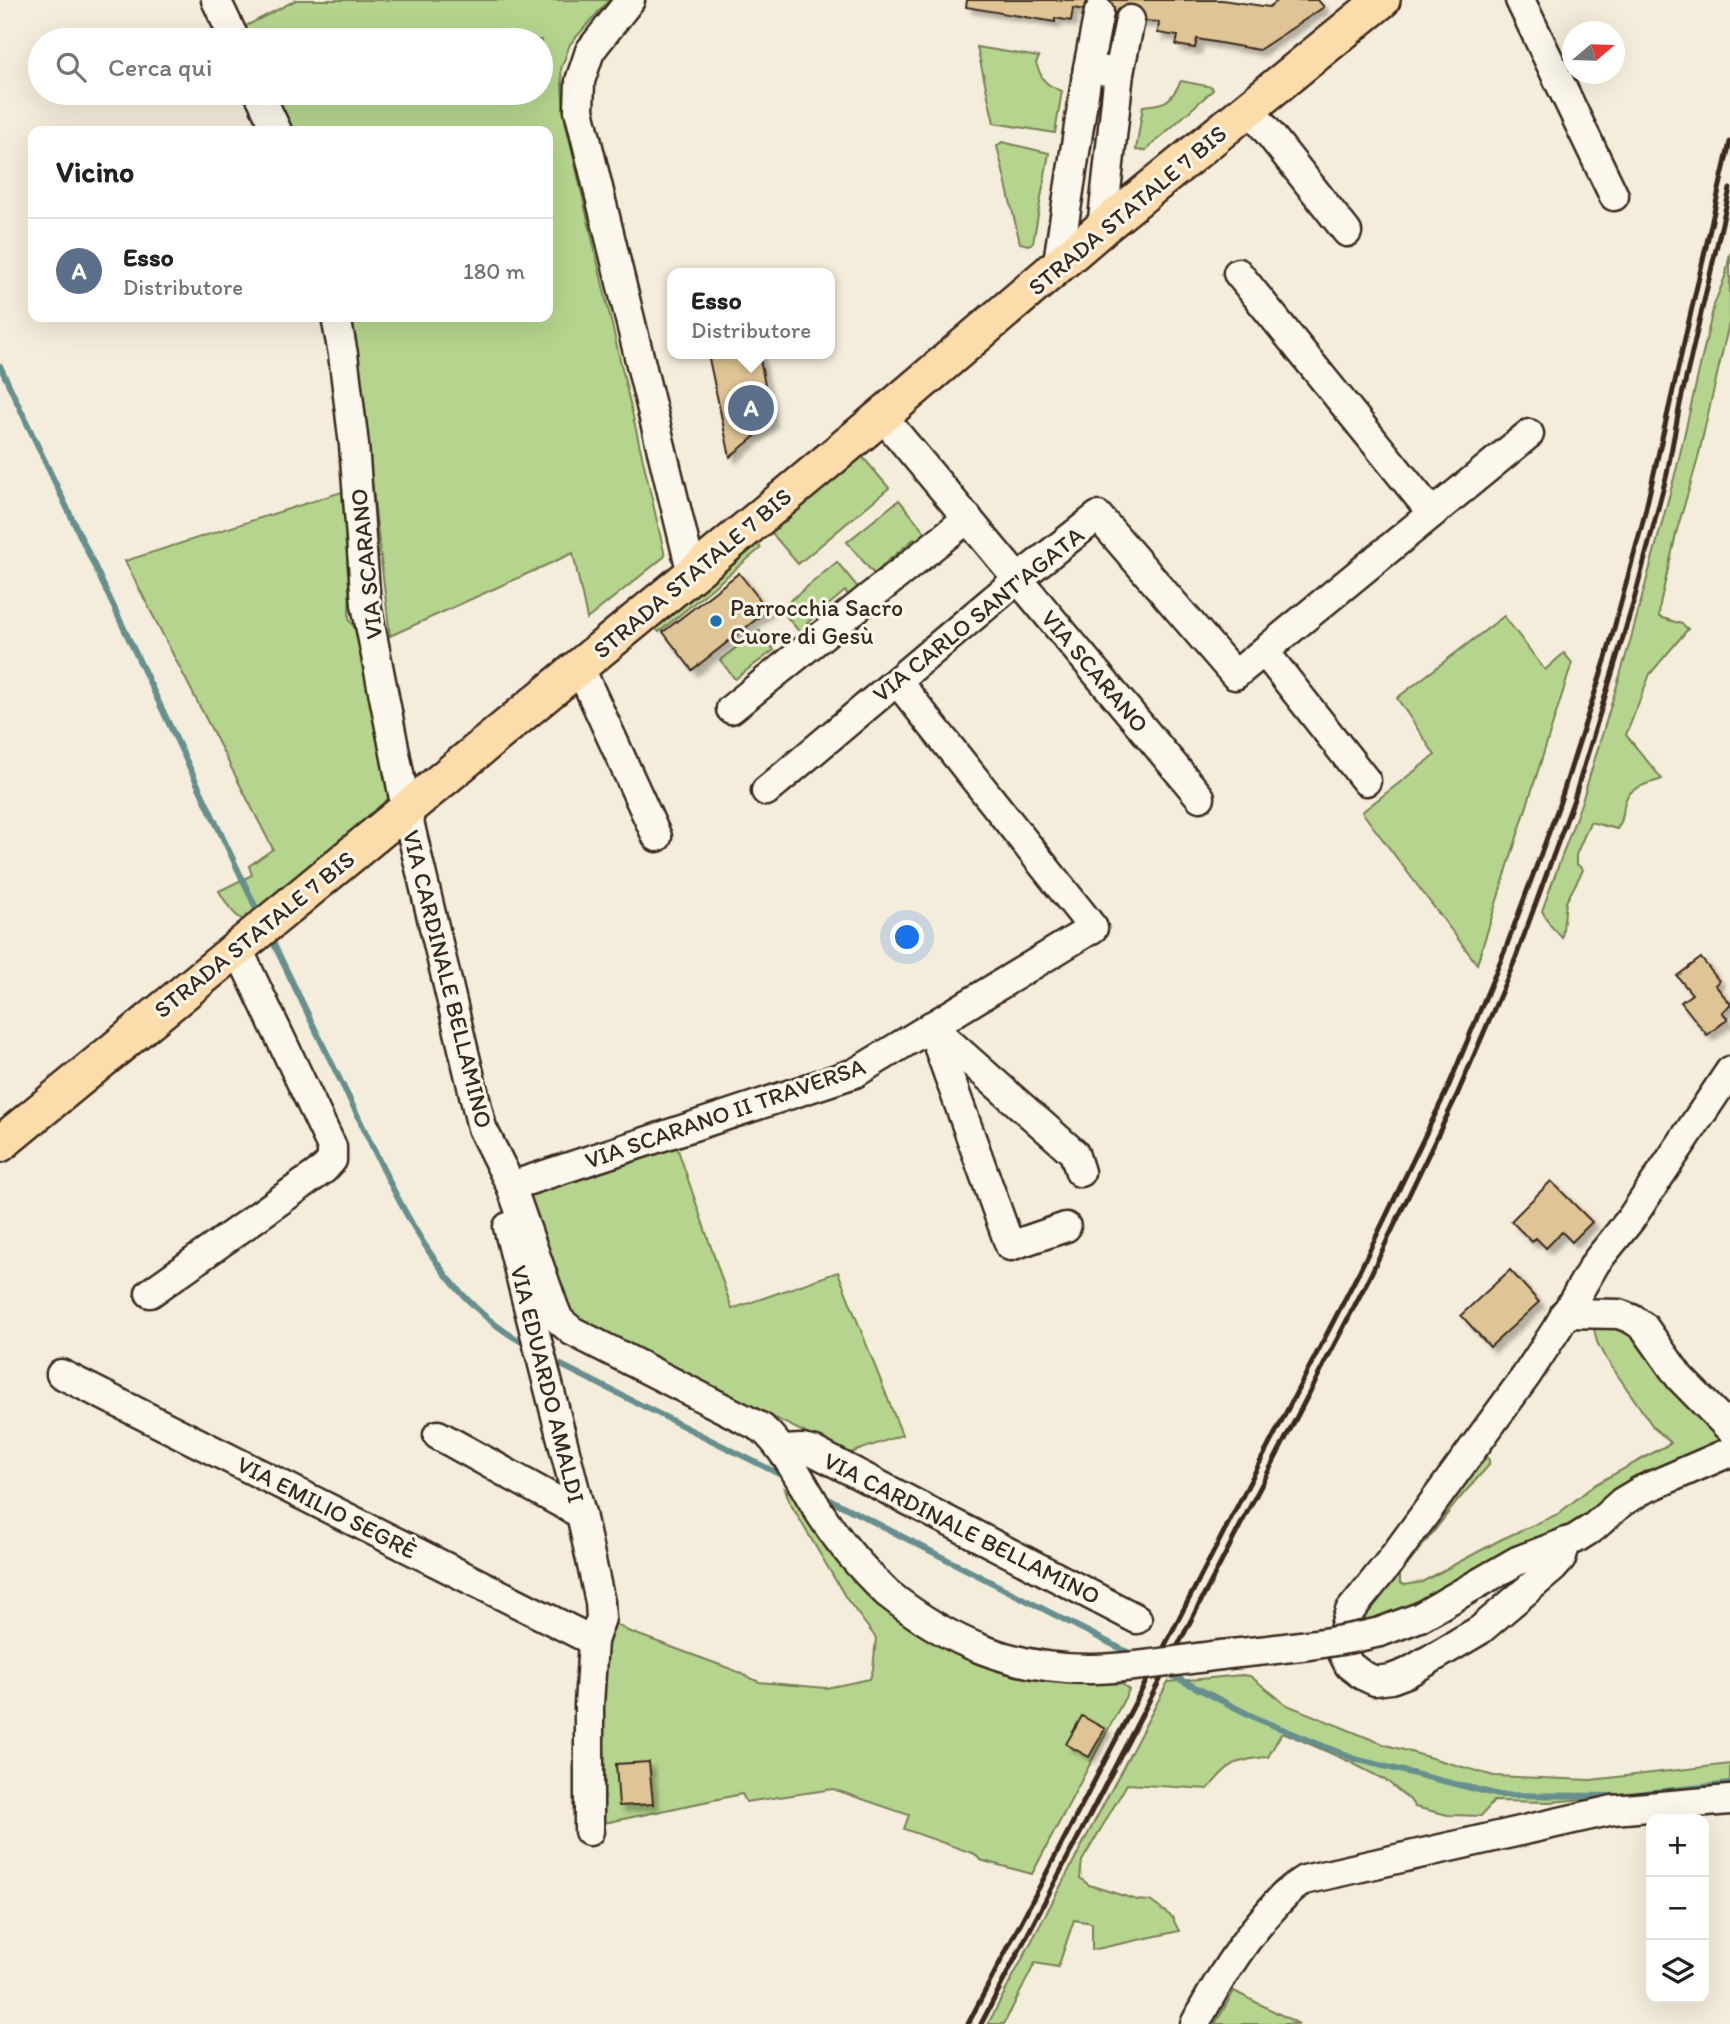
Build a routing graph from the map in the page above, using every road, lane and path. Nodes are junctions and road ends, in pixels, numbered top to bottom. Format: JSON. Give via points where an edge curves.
{"nodes":[{"id":1,"x":216,"y":0,"type":"edge"},
{"id":2,"x":630,"y":0,"type":"edge"},
{"id":3,"x":1382,"y":0,"type":"edge"},
{"id":4,"x":1520,"y":0,"type":"edge"},
{"id":5,"x":1099,"y":12,"type":"dead end"},
{"id":6,"x":1130,"y":20,"type":"dead end"},
{"id":7,"x":229,"y":28,"type":"edge"},
{"id":8,"x":1088,"y":68,"type":"junction"},
{"id":9,"x":1119,"y":73,"type":"junction"},
{"id":10,"x":265,"y":105,"type":"edge"},
{"id":11,"x":1250,"y":108,"type":"junction"},
{"id":12,"x":275,"y":126,"type":"edge"},
{"id":13,"x":1614,"y":196,"type":"dead end"},
{"id":14,"x":1102,"y":228,"type":"junction"},
{"id":15,"x":1347,"y":232,"type":"dead end"},
{"id":16,"x":1056,"y":268,"type":"junction"},
{"id":17,"x":1237,"y":273,"type":"dead end"},
{"id":18,"x":337,"y":322,"type":"edge"},
{"id":19,"x":883,"y":416,"type":"junction"},
{"id":20,"x":1529,"y":434,"type":"dead end"},
{"id":21,"x":1433,"y":513,"type":"junction"},
{"id":22,"x":968,"y":518,"type":"junction"},
{"id":23,"x":692,"y":574,"type":"junction"},
{"id":24,"x":1018,"y":579,"type":"junction"},
{"id":25,"x":1264,"y":651,"type":"junction"},
{"id":26,"x":579,"y":666,"type":"junction"},
{"id":27,"x":897,"y":681,"type":"junction"},
{"id":28,"x":731,"y":709,"type":"dead end"},
{"id":29,"x":1366,"y":781,"type":"dead end"},
{"id":30,"x":766,"y":791,"type":"dead end"},
{"id":31,"x":1200,"y":797,"type":"dead end"},
{"id":32,"x":406,"y":809,"type":"junction"},
{"id":33,"x":657,"y":837,"type":"dead end"},
{"id":34,"x":237,"y":947,"type":"junction"},
{"id":35,"x":931,"y":1026,"type":"junction"},
{"id":36,"x":1730,"y":1071,"type":"edge"},
{"id":37,"x":482,"y":1128,"type":"junction"},
{"id":38,"x":0,"y":1144,"type":"edge"},
{"id":39,"x":1080,"y":1172,"type":"dead end"},
{"id":40,"x":511,"y":1186,"type":"junction"},
{"id":41,"x":1066,"y":1227,"type":"dead end"},
{"id":42,"x":150,"y":1293,"type":"dead end"},
{"id":43,"x":1565,"y":1313,"type":"junction"},
{"id":44,"x":61,"y":1374,"type":"dead end"},
{"id":45,"x":1730,"y":1429,"type":"edge"},
{"id":46,"x":438,"y":1435,"type":"dead end"},
{"id":47,"x":783,"y":1450,"type":"junction"},
{"id":48,"x":1730,"y":1452,"type":"edge"},
{"id":49,"x":581,"y":1514,"type":"junction"},
{"id":50,"x":1566,"y":1542,"type":"junction"},
{"id":51,"x":1137,"y":1619,"type":"dead end"},
{"id":52,"x":593,"y":1641,"type":"junction"},
{"id":53,"x":1730,"y":1800,"type":"edge"},
{"id":54,"x":589,"y":1831,"type":"dead end"},
{"id":55,"x":1195,"y":2024,"type":"edge"}],
"edges":[{"from":1,"to":7,"type":"street"},
{"from":2,"to":23,"type":"street","via":[[590,51],[580,81],[579,110]]},
{"from":3,"to":11,"type":"main road","name":"STRADA STATALE 7 BIS"},
{"from":4,"to":13,"type":"street"},
{"from":5,"to":8,"type":"street"},
{"from":6,"to":9,"type":"street"},
{"from":8,"to":9,"type":"street"},
{"from":8,"to":16,"type":"street"},
{"from":9,"to":14,"type":"street"},
{"from":10,"to":12,"type":"street"},
{"from":11,"to":14,"type":"main road","name":"STRADA STATALE 7 BIS"},
{"from":11,"to":15,"type":"street"},
{"from":14,"to":16,"type":"main road","name":"STRADA STATALE 7 BIS"},
{"from":16,"to":19,"type":"main road","name":"STRADA STATALE 7 BIS"},
{"from":17,"to":21,"type":"street"},
{"from":18,"to":32,"type":"street","name":"VIA SCARANO","via":[[354,445],[366,604]]},
{"from":19,"to":22,"type":"street","name":"VIA SCARANO"},
{"from":19,"to":23,"type":"main road","name":"STRADA STATALE 7 BIS"},
{"from":20,"to":21,"type":"street","name":"VIA CARLO SANT'AGATA"},
{"from":21,"to":25,"type":"street","name":"VIA CARLO SANT'AGATA"},
{"from":22,"to":24,"type":"street","name":"VIA SCARANO"},
{"from":22,"to":28,"type":"street"},
{"from":23,"to":26,"type":"main road","name":"STRADA STATALE 7 BIS"},
{"from":24,"to":25,"type":"street","name":"VIA CARLO SANT'AGATA","via":[[1098,516],[1235,675]]},
{"from":24,"to":27,"type":"street","name":"VIA CARLO SANT'AGATA"},
{"from":24,"to":31,"type":"street","name":"VIA SCARANO"},
{"from":25,"to":29,"type":"street"},
{"from":26,"to":32,"type":"main road","name":"STRADA STATALE 7 BIS"},
{"from":26,"to":33,"type":"street"},
{"from":27,"to":30,"type":"street","name":"VIA CARLO SANT'AGATA"},
{"from":27,"to":35,"type":"street","name":"VIA SCARANO II TRAVERSA","via":[[1093,928]]},
{"from":32,"to":34,"type":"main road","name":"STRADA STATALE 7 BIS"},
{"from":32,"to":37,"type":"street","name":"VIA CARDINALE BELLAMINO"},
{"from":34,"to":38,"type":"main road","name":"STRADA STATALE 7 BIS"},
{"from":34,"to":42,"type":"street","via":[[332,1147],[332,1160]]},
{"from":35,"to":39,"type":"street","via":[[1073,1153]]},
{"from":35,"to":40,"type":"street","name":"VIA SCARANO II TRAVERSA","via":[[855,1073]]},
{"from":35,"to":41,"type":"street","via":[[1010,1247]]},
{"from":36,"to":43,"type":"street"},
{"from":37,"to":40,"type":"street","name":"VIA CARDINALE BELLAMINO"},
{"from":37,"to":49,"type":"street","name":"VIA EDUARDO AMALDI"},
{"from":40,"to":47,"type":"street","name":"VIA CARDINALE BELLAMINO","via":[[559,1320],[572,1331],[754,1423]]},
{"from":43,"to":45,"type":"street","via":[[1619,1314],[1644,1326],[1680,1378]]},
{"from":43,"to":50,"type":"street","via":[[1485,1433],[1350,1611],[1343,1653],[1349,1665],[1375,1681],[1391,1679],[1453,1647],[1553,1568]]},
{"from":44,"to":52,"type":"street","name":"VIA EMILIO SEGRÈ"},
{"from":46,"to":49,"type":"street"},
{"from":47,"to":50,"type":"street","bridge":true,"via":[[842,1544],[912,1614],[965,1643],[1010,1659],[1065,1668],[1112,1668],[1333,1642],[1380,1632],[1420,1616],[1517,1561]]},
{"from":47,"to":51,"type":"street","name":"VIA CARDINALE BELLAMINO","via":[[815,1452]]},
{"from":48,"to":50,"type":"street","via":[[1642,1490]]},
{"from":49,"to":52,"type":"street","name":"VIA EDUARDO AMALDI","via":[[600,1602],[601,1618]]},
{"from":52,"to":54,"type":"street","name":"VIA EDUARDO AMALDI"},
{"from":53,"to":55,"type":"street","via":[[1613,1810],[1304,1880],[1290,1889],[1244,1941]]}]}
